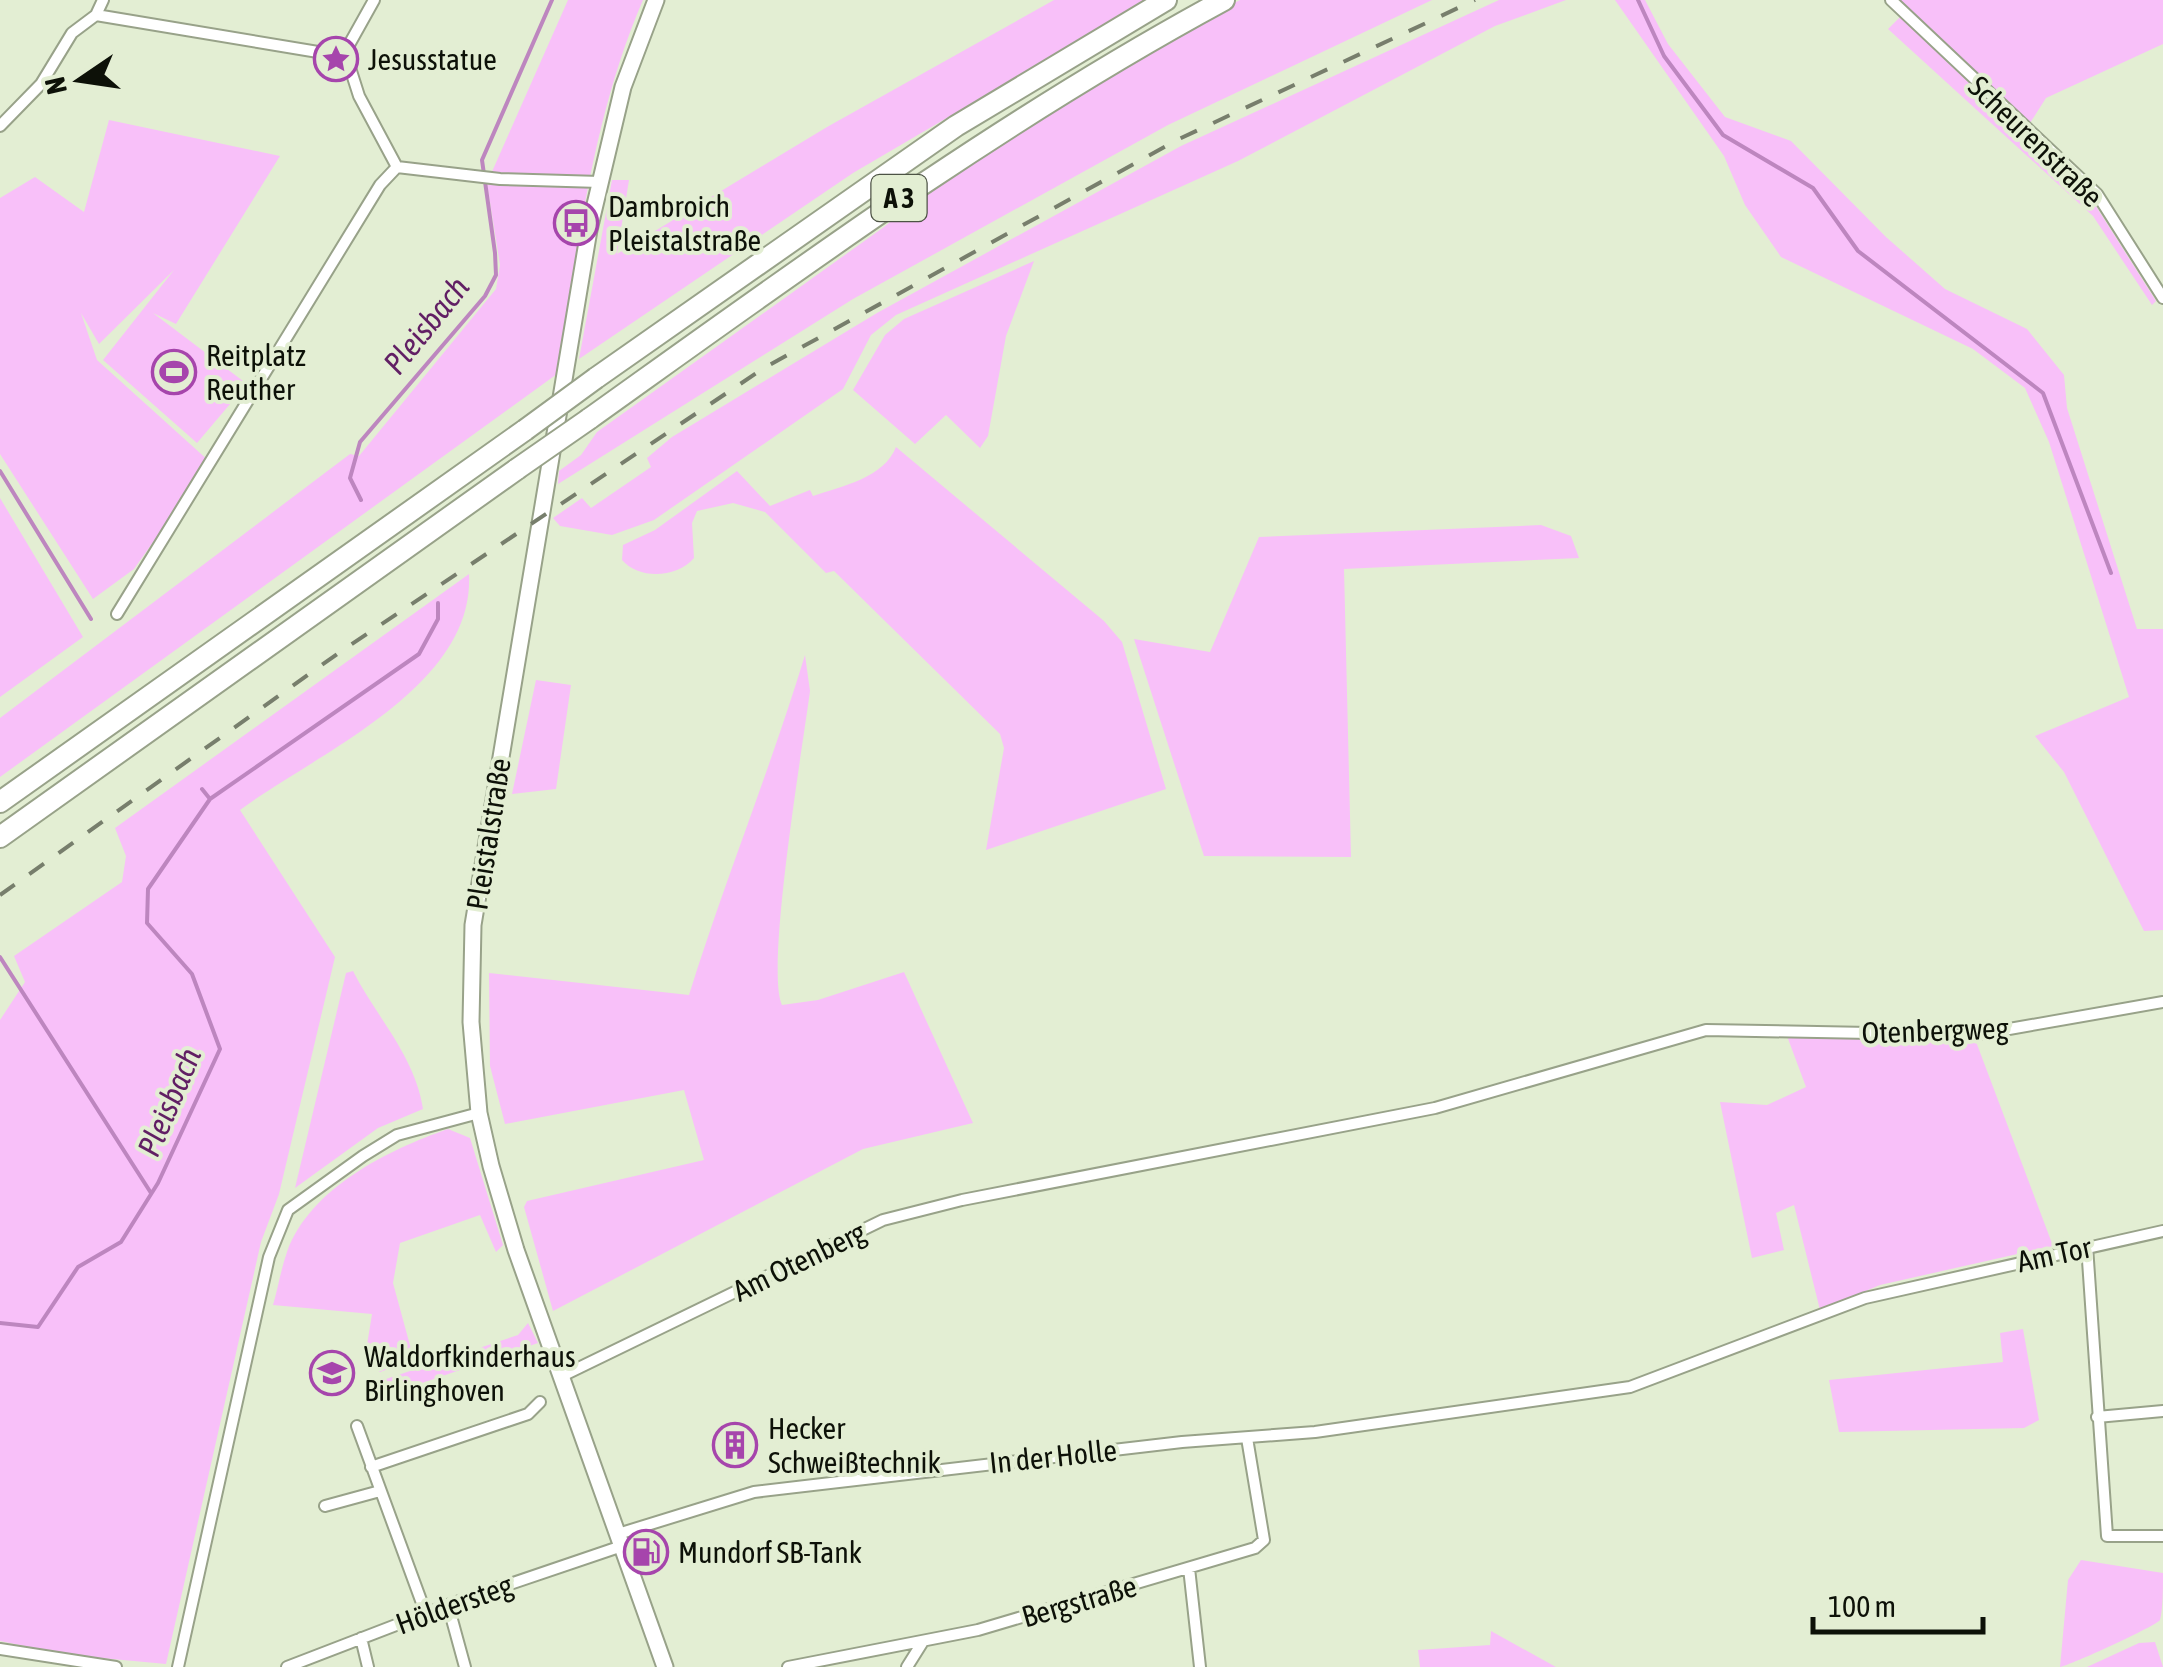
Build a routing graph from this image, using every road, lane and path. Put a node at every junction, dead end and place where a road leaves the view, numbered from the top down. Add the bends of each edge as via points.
1 (103, 0) edge
2 (374, 0) edge
3 (656, 0) edge
4 (1166, 0) edge
5 (1224, 0) edge
6 (1890, 0) edge
7 (96, 14) junction
8 (346, 52) junction
9 (0, 126) edge
10 (397, 167) junction
11 (600, 182) junction
12 (2163, 298) edge
13 (117, 614) dead end
14 (0, 802) edge
15 (0, 837) edge
16 (2163, 1002) edge
17 (479, 1113) junction
18 (1049, 1184) joint
19 (2163, 1232) edge
20 (2087, 1246) junction
21 (562, 1376) junction
22 (540, 1402) dead end
23 (2163, 1411) edge
24 (2097, 1416) junction
25 (357, 1426) dead end
26 (1315, 1432) joint
27 (1246, 1438) junction
28 (372, 1467) junction
29 (380, 1491) junction
30 (325, 1506) dead end
31 (2163, 1536) edge
32 (620, 1540) junction
33 (1189, 1568) junction
34 (448, 1604) junction
35 (426, 1614) junction
36 (362, 1638) junction
37 (922, 1642) junction
38 (0, 1648) edge
39 (116, 1667) edge
40 (178, 1667) edge
41 (287, 1667) edge
42 (368, 1667) edge
43 (464, 1667) edge
44 (664, 1667) edge
45 (788, 1667) edge
46 (907, 1667) edge
47 (1200, 1667) edge

1 - 7 street
2 - 8 street
3 - 11 main road, Pleistalstraße via 623,88
4 - 14 highway, A 3, bridge via 956,126
5 - 15 highway, A 3, bridge via 970,150
6 - 12 street, Scheurenstraße via 2097,194
7 - 8 street
7 - 9 street via 72,33 41,84
8 - 10 street via 359,96
10 - 11 street
10 - 13 street
11 - 17 main road, Pleistalstraße via 473,925 470,1022
16 - 18 street, Otenbergweg via 1975,1035 1706,1030 1435,1108
17 - 21 main road, Pleistalstraße via 516,1250
17 - 40 street via 396,1134 288,1210 268,1257
18 - 21 street, Am Otenberg via 883,1220
19 - 20 street, Am Tor
20 - 24 street
20 - 26 street, Am Tor via 1865,1298 1630,1386
21 - 32 main road, Pleistalstraße
22 - 28 street via 528,1414
23 - 24 street
24 - 31 street via 2107,1536
25 - 28 street
26 - 27 street, In der Holle
27 - 32 street, In der Holle via 754,1492
27 - 33 street, Bergstraße via 1264,1540
28 - 29 street
29 - 30 street
29 - 35 street
32 - 34 street, Höldersteg
32 - 44 main road, Pleistalstraße
33 - 37 street, Bergstraße
33 - 47 street
34 - 35 street, Höldersteg
34 - 43 street
35 - 36 street, Höldersteg
36 - 41 street, Höldersteg
36 - 42 street
37 - 45 street, Bergstraße
37 - 46 street
38 - 39 street

